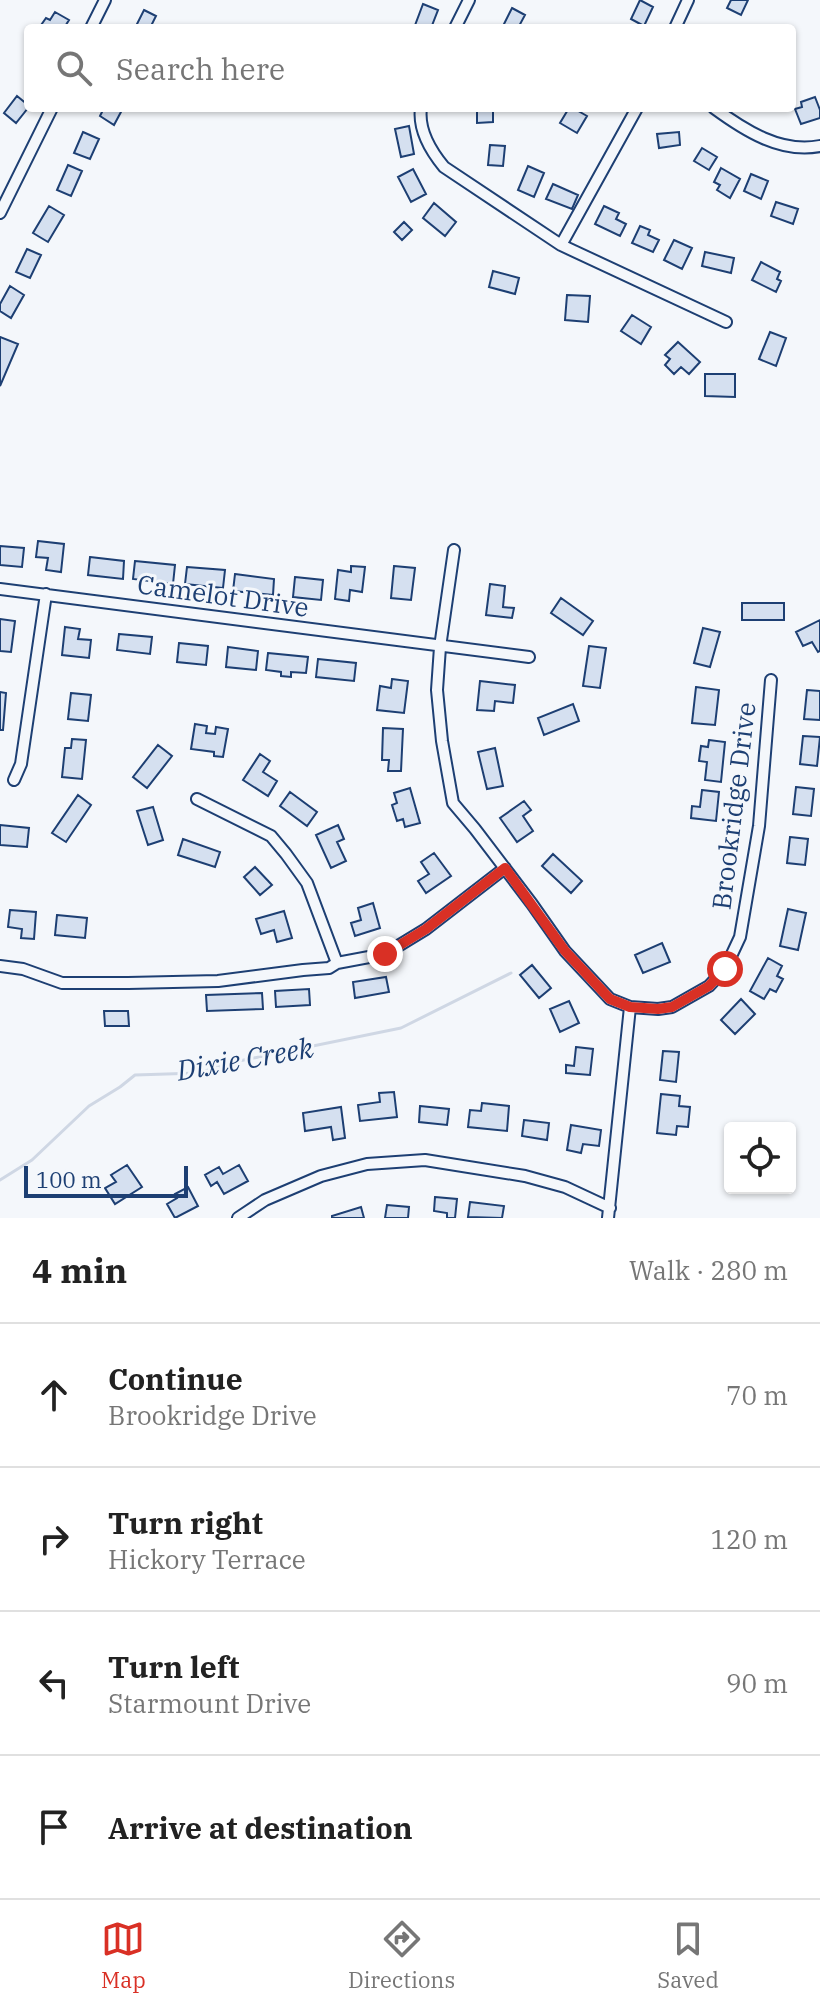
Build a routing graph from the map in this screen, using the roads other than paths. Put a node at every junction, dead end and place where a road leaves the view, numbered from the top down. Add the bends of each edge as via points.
1 (105, 0) edge
2 (469, 0) edge
3 (688, 0) edge
4 (93, 24) edge
5 (457, 24) edge
6 (677, 24) edge
7 (50, 112) edge
8 (420, 112) edge
9 (635, 112) edge
10 (720, 112) edge
11 (820, 146) edge
12 (0, 213) edge
13 (561, 245) junction
14 (726, 322) dead end
15 (454, 550) dead end
16 (0, 589) edge
17 (46, 594) junction
18 (440, 647) junction
19 (529, 657) dead end
20 (771, 680) dead end
21 (14, 780) dead end
22 (197, 799) dead end
23 (505, 868) junction
24 (337, 963) junction
25 (0, 966) edge
26 (630, 1007) junction
27 (609, 1213) edge
28 (238, 1218) edge

1 - 4 street
2 - 5 street
3 - 6 street
7 - 12 street
8 - 13 street via 425,136 444,167
9 - 13 street
10 - 11 street via 760,137 793,147
13 - 14 street
15 - 18 street
16 - 17 street, Camelot Drive
17 - 18 street, Camelot Drive
17 - 21 street via 21,764
18 - 19 street, Camelot Drive
18 - 23 street via 437,690 453,803
20 - 26 street, Brookridge Drive via 759,826 740,937 725,969 691,998 672,1007
22 - 24 street via 271,836 307,883
23 - 24 street via 385,954
23 - 26 street via 565,951 610,999
24 - 25 street via 218,981 128,983 62,983
26 - 27 street
27 - 28 street via 565,1187 425,1160 367,1164 321,1176

